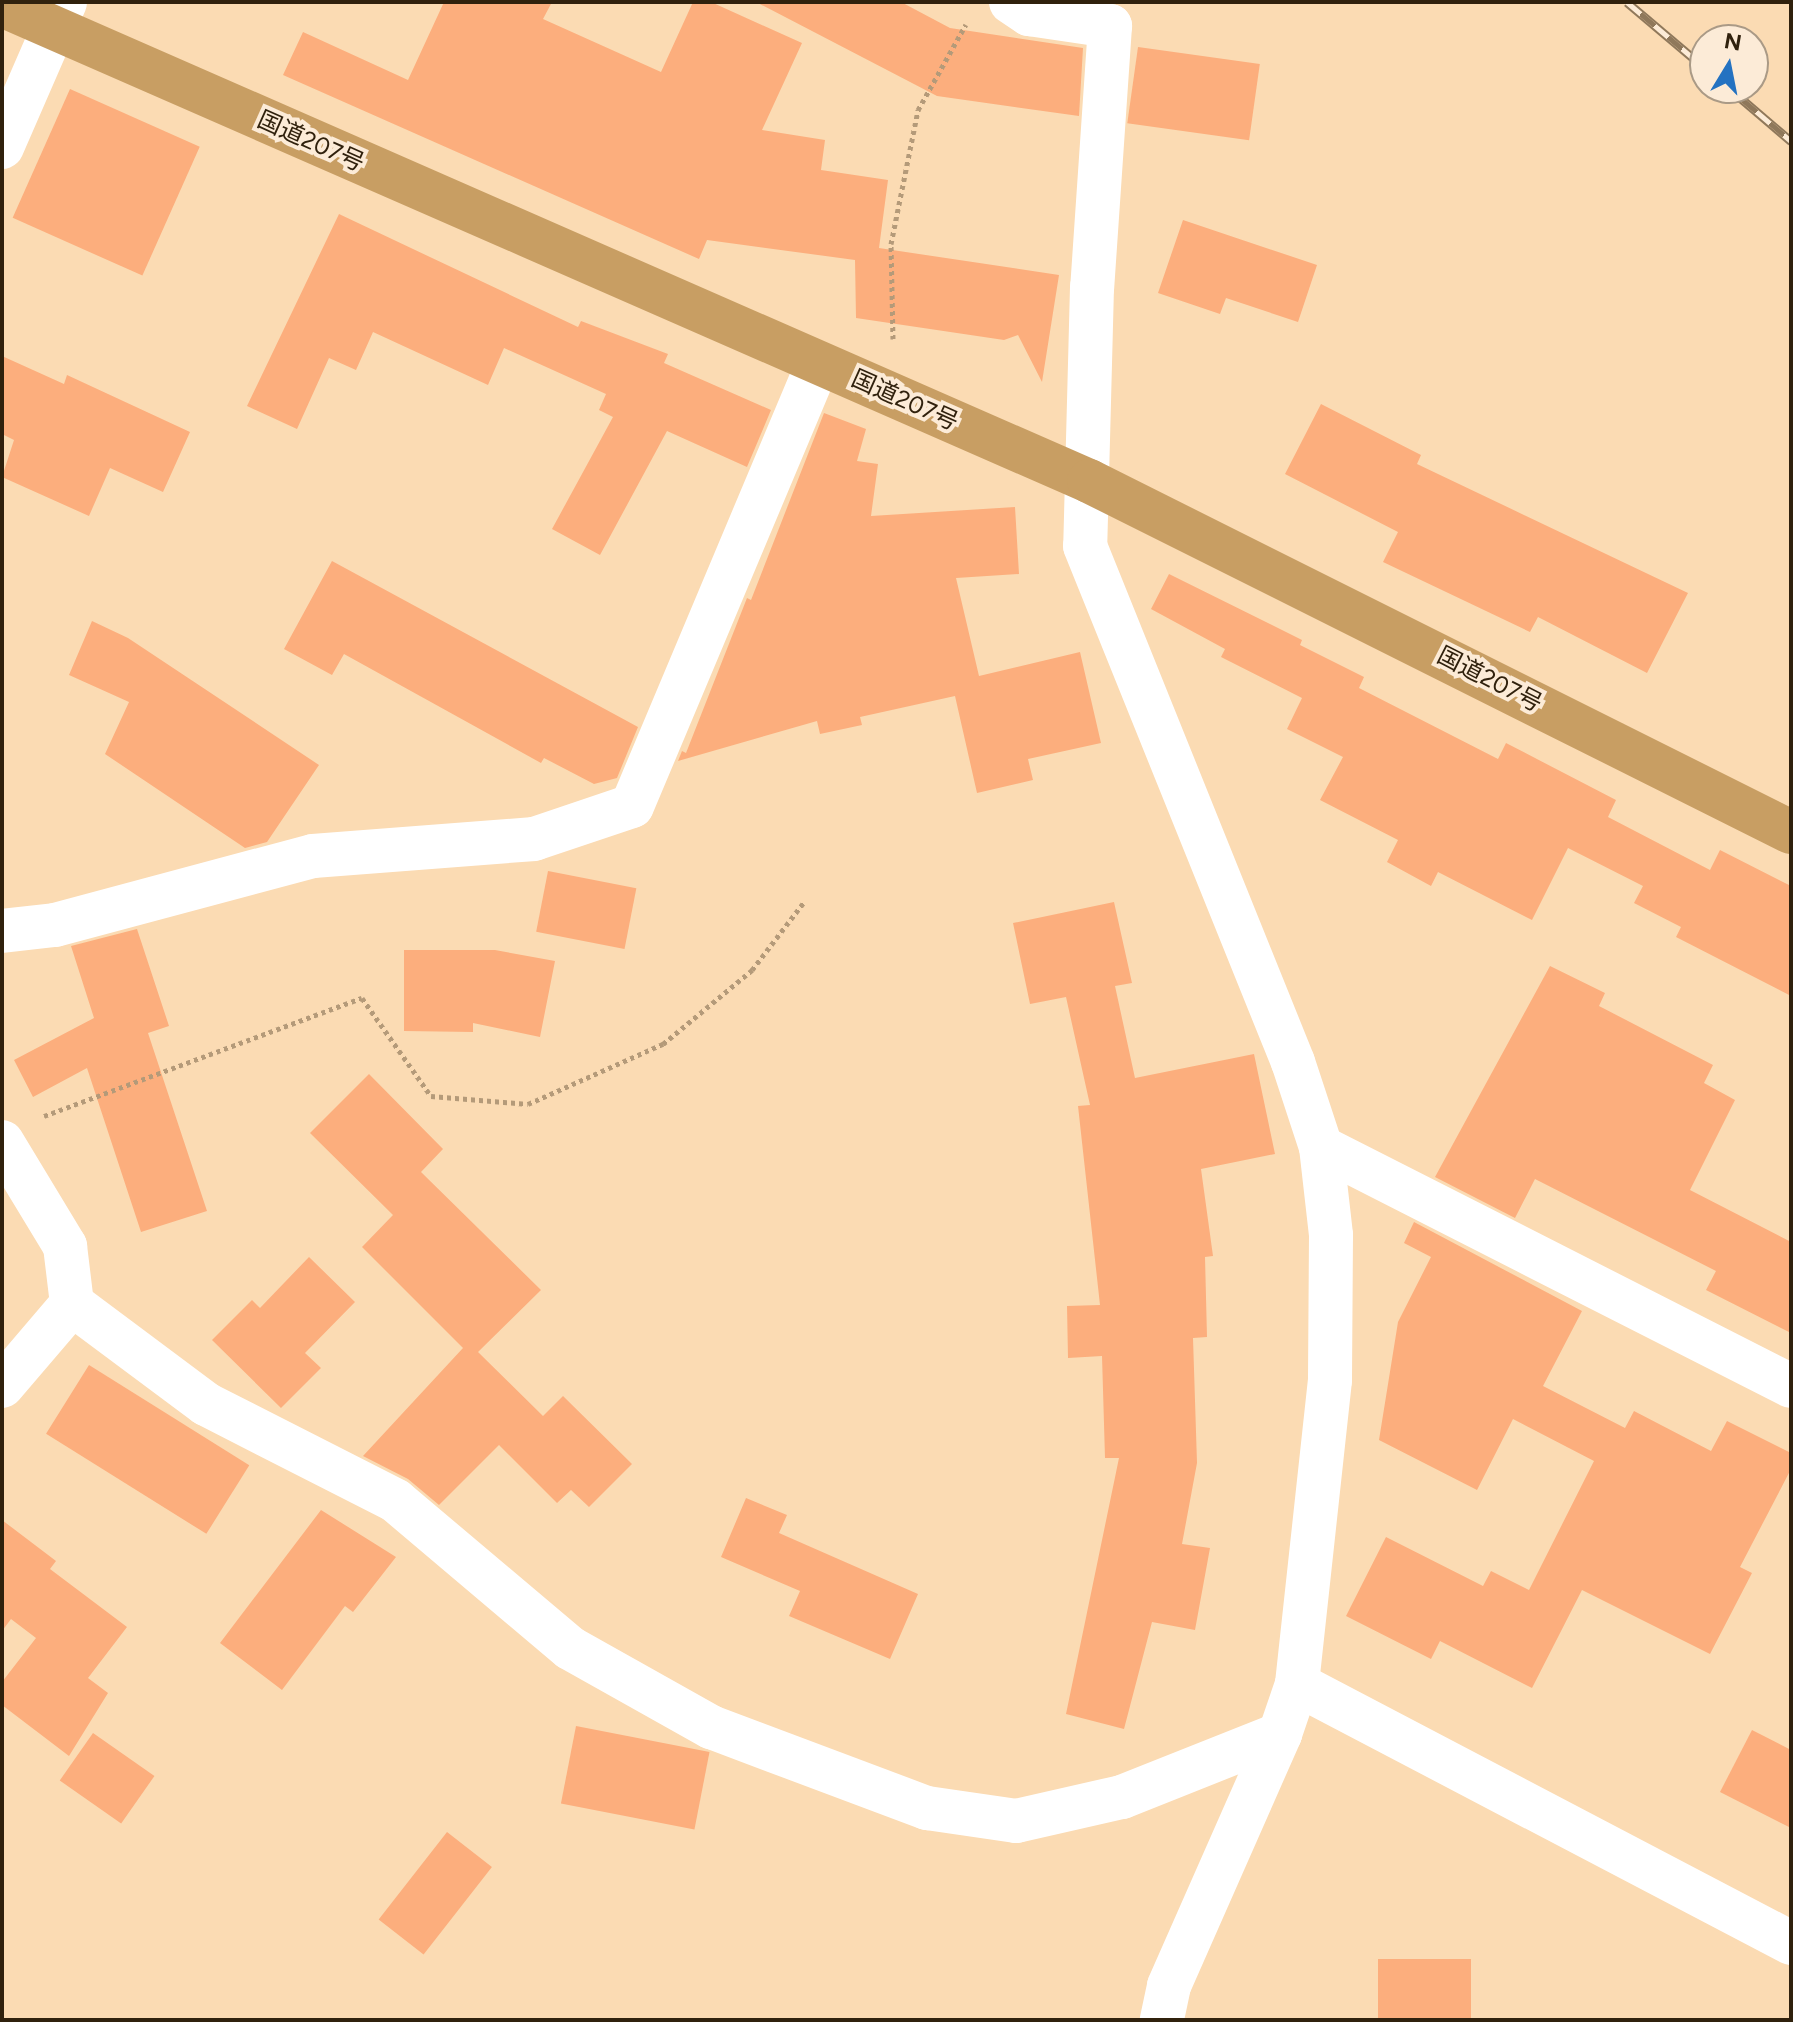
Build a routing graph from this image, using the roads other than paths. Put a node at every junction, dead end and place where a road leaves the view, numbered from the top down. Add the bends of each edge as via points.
1 (2, 5) edge
2 (991, 9) edge
3 (59, 15) edge
4 (2, 147) edge
5 (818, 363) junction
6 (1089, 481) junction
7 (1791, 832) edge
8 (2, 931) edge
9 (16, 1132) edge
10 (1321, 1147) junction
11 (72, 1304) junction
12 (2, 1386) edge
13 (1791, 1386) edge
14 (1297, 1684) junction
15 (1280, 1734) junction
16 (1791, 1943) edge
17 (1162, 2020) edge

1 - 3 highway, 国道207号
2 - 6 street via 1110,26 1092,287
3 - 4 street
3 - 5 highway, 国道207号
5 - 6 highway, 国道207号
5 - 8 street via 632,806 534,839 313,856 55,925
6 - 7 highway, 国道207号
6 - 10 street via 1085,546 1293,1062
9 - 11 street via 65,1246
10 - 13 street
10 - 14 street via 1331,1235 1330,1380
11 - 12 street
11 - 15 street via 206,1404 396,1501 570,1648 711,1727 927,1808 1016,1821 1122,1797
14 - 15 street
14 - 16 street
15 - 17 street via 1169,1986

